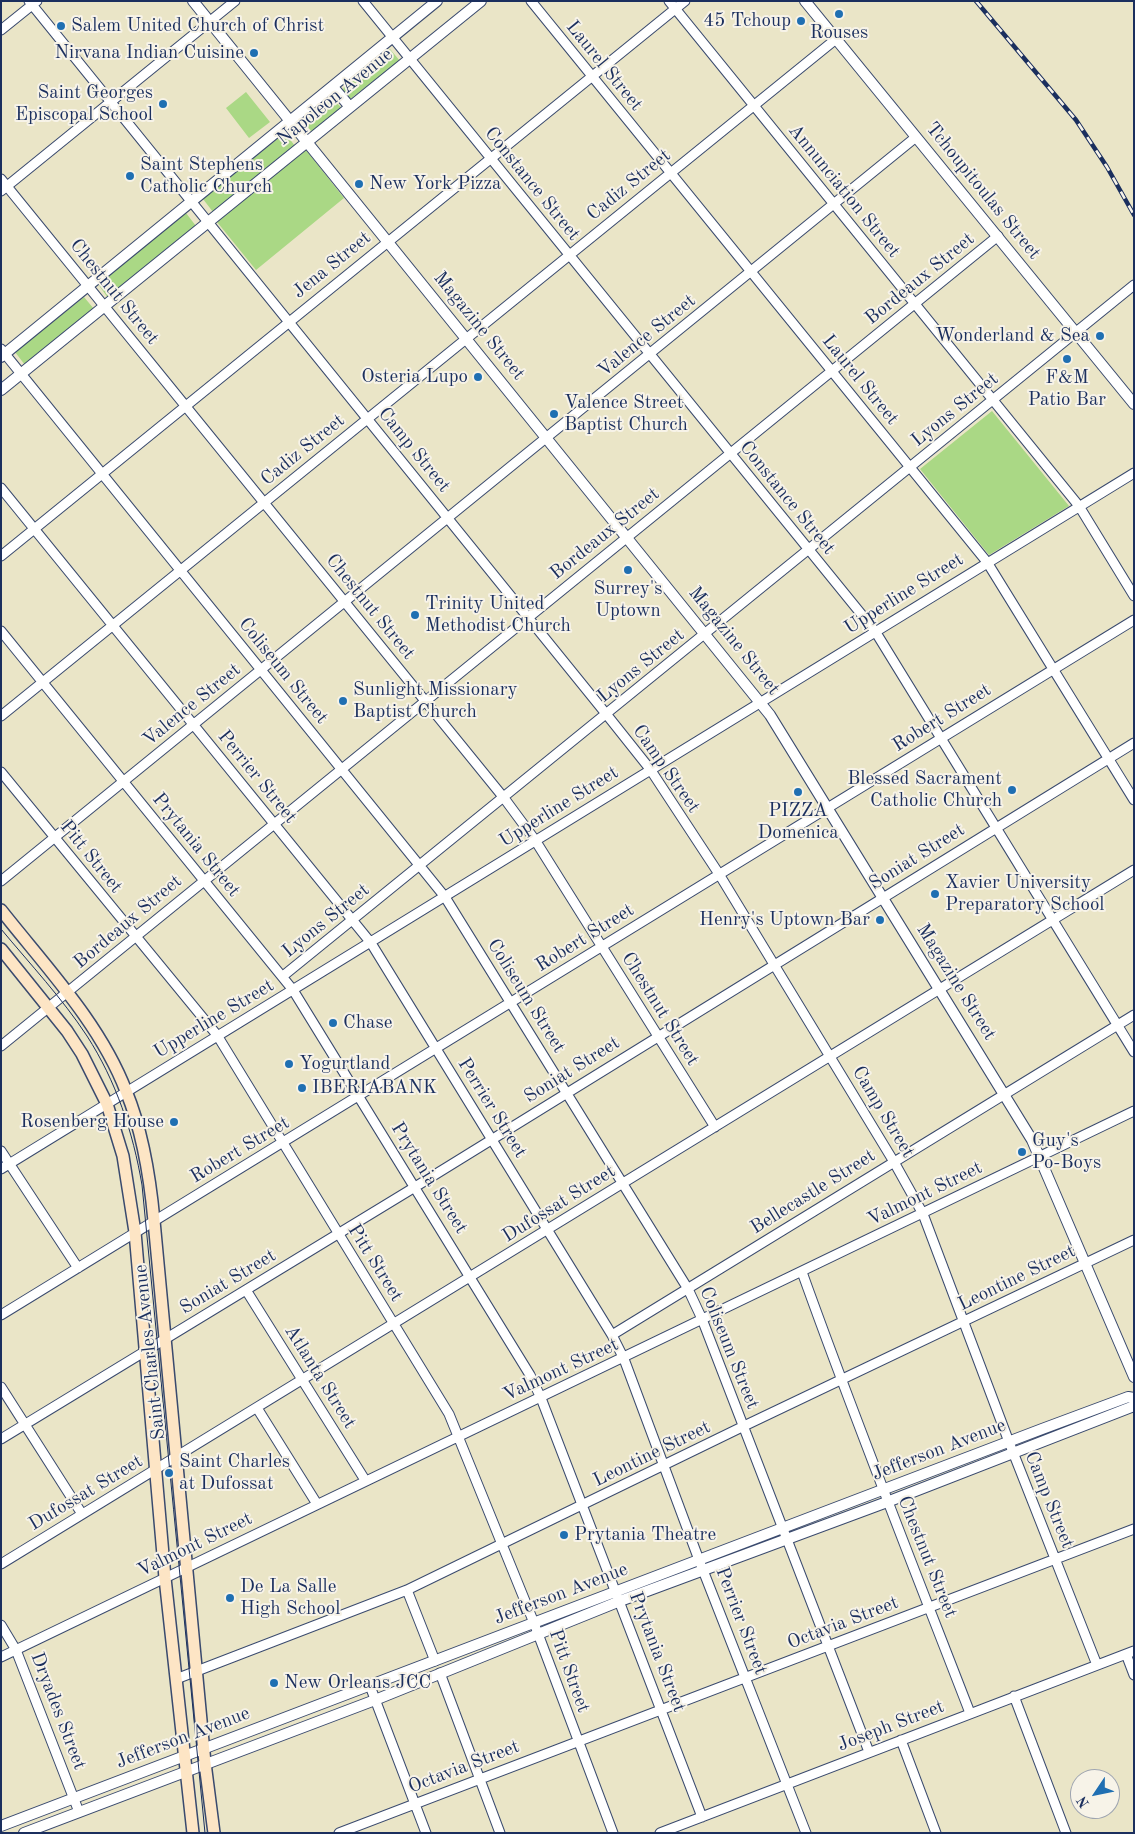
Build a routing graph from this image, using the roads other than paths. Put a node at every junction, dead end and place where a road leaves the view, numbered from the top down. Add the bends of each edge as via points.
1 (193, 1) edge
2 (235, 1) edge
3 (363, 1) edge
4 (437, 1) edge
5 (481, 1) edge
6 (531, 1) edge
7 (669, 1) edge
8 (685, 1) edge
9 (804, 1) edge
10 (33, 3) edge
11 (676, 9) junction
12 (210, 22) junction
13 (1, 30) edge
14 (393, 38) junction
15 (836, 39) junction
16 (410, 59) junction
17 (592, 76) junction
18 (333, 87) junction
19 (111, 102) junction
20 (753, 106) junction
21 (350, 108) junction
22 (291, 121) junction
23 (916, 137) junction
24 (308, 141) junction
25 (491, 159) junction
26 (670, 173) junction
27 (3, 185) edge
28 (192, 202) junction
29 (834, 204) junction
30 (208, 222) junction
31 (998, 236) junction
32 (388, 241) junction
33 (569, 255) junction
34 (752, 272) junction
35 (1134, 285) edge
36 (88, 286) junction
37 (915, 304) junction
38 (104, 306) junction
39 (289, 322) junction
40 (1076, 333) junction
41 (467, 338) junction
42 (2, 353) edge
43 (650, 354) junction
44 (832, 371) junction
45 (21, 374) junction
46 (1, 390) edge
47 (993, 400) junction
48 (1134, 404) edge
49 (186, 406) junction
50 (367, 418) junction
51 (547, 437) junction
52 (730, 454) junction
53 (910, 468) junction
54 (1134, 473) edge
55 (102, 474) junction
56 (1, 488) edge
57 (264, 503) junction
58 (1079, 506) junction
59 (448, 518) junction
60 (35, 529) junction
61 (627, 537) junction
62 (809, 550) junction
63 (1, 556) edge
64 (987, 562) junction
65 (180, 570) junction
66 (1134, 596) edge
67 (345, 602) junction
68 (528, 617) junction
69 (1134, 620) edge
70 (113, 625) junction
71 (1, 631) edge
72 (875, 631) junction
73 (706, 634) junction
74 (1054, 668) junction
75 (261, 670) junction
76 (43, 682) junction
77 (425, 701) junction
78 (761, 702) junction
79 (607, 715) junction
80 (1, 716) edge
81 (194, 725) junction
82 (940, 738) junction
83 (1134, 743) edge
84 (1108, 758) junction
85 (341, 769) junction
86 (650, 769) junction
87 (1, 772) edge
88 (124, 782) junction
89 (504, 798) junction
90 (1134, 800) edge
91 (828, 807) junction
92 (274, 824) junction
93 (996, 828) junction
94 (55, 838) junction
95 (535, 840) junction
96 (420, 866) junction
97 (1134, 870) edge
98 (719, 874) junction
99 (204, 880) junction
100 (1, 881) edge
101 (445, 897) junction
102 (883, 897) junction
103 (1, 910) edge
104 (1053, 919) junction
105 (352, 920) junction
106 (135, 937) junction
107 (371, 943) junction
108 (602, 946) junction
109 (1, 950) edge
110 (773, 965) junction
111 (283, 976) junction
112 (940, 989) junction
113 (293, 990) junction
114 (67, 994) junction
115 (510, 1002) junction
116 (49, 1008) junction
117 (1134, 1015) edge
118 (1117, 1025) junction
119 (217, 1035) junction
120 (658, 1036) junction
121 (1, 1046) edge
122 (436, 1048) junction
123 (1134, 1052) edge
124 (830, 1056) junction
125 (126, 1091) junction
126 (566, 1093) junction
127 (1004, 1094) junction
128 (359, 1096) junction
129 (107, 1104) junction
130 (1134, 1112) edge
131 (715, 1127) junction
132 (493, 1138) junction
133 (282, 1144) junction
134 (1, 1150) edge
135 (1039, 1156) junction
136 (894, 1162) junction
137 (11, 1163) junction
138 (1, 1169) edge
139 (623, 1184) junction
140 (415, 1187) junction
141 (923, 1214) junction
142 (154, 1220) junction
143 (548, 1230) junction
144 (135, 1232) junction
145 (338, 1234) junction
146 (1134, 1240) edge
147 (1084, 1264) junction
148 (78, 1268) junction
149 (802, 1272) junction
150 (470, 1277) junction
151 (688, 1289) junction
152 (246, 1290) junction
153 (1, 1315) edge
154 (702, 1320) junction
155 (964, 1322) junction
156 (394, 1324) junction
157 (612, 1335) junction
158 (166, 1339) junction
159 (146, 1351) junction
160 (624, 1359) junction
161 (1134, 1377) edge
162 (303, 1380) junction
163 (841, 1381) junction
164 (1, 1387) edge
165 (541, 1398) junction
166 (1134, 1398) edge
167 (1134, 1406) edge
168 (257, 1408) junction
169 (24, 1425) junction
170 (744, 1426) junction
171 (459, 1436) junction
172 (1, 1439) edge
173 (1009, 1442) junction
174 (1013, 1452) junction
175 (178, 1456) junction
176 (663, 1466) junction
177 (156, 1470) junction
178 (365, 1480) junction
179 (883, 1490) junction
180 (887, 1502) junction
181 (317, 1504) junction
182 (582, 1506) junction
183 (82, 1514) junction
184 (782, 1528) junction
185 (1134, 1529) edge
186 (786, 1539) junction
187 (502, 1545) junction
188 (1055, 1559) junction
189 (699, 1560) junction
190 (1, 1564) edge
191 (188, 1567) junction
192 (703, 1570) junction
193 (165, 1578) junction
194 (408, 1590) junction
195 (618, 1596) junction
196 (930, 1608) junction
197 (1, 1625) edge
198 (536, 1628) junction
199 (828, 1646) junction
200 (16, 1650) junction
201 (1130, 1652) edge
202 (1, 1657) edge
203 (435, 1661) junction
204 (1097, 1665) junction
205 (198, 1670) junction
206 (440, 1673) junction
207 (1134, 1675) edge
208 (745, 1678) junction
209 (176, 1679) junction
210 (370, 1686) junction
211 (1014, 1696) junction
212 (375, 1700) junction
213 (662, 1709) junction
214 (970, 1713) junction
215 (900, 1740) junction
216 (578, 1741) junction
217 (204, 1749) junction
218 (869, 1752) junction
219 (185, 1756) junction
220 (205, 1763) junction
221 (187, 1770) junction
222 (480, 1779) junction
223 (787, 1784) junction
224 (74, 1798) junction
225 (414, 1804) junction
226 (79, 1812) junction
227 (702, 1817) junction
228 (1, 1826) edge
229 (676, 1830) edge
230 (24, 1833) edge
231 (193, 1833) edge
232 (214, 1833) edge
233 (339, 1833) edge
234 (426, 1833) edge
235 (500, 1833) edge
236 (613, 1833) edge
237 (660, 1833) edge
238 (806, 1833) edge
239 (936, 1833) edge
240 (1066, 1833) edge

1 - 12 street, Magazine Street
2 - 12 street
3 - 14 street, Constance Street
4 - 14 street, Napoleon Avenue
5 - 16 street, Napoleon Avenue
6 - 17 street, Laurel Street
7 - 11 street, Annunciation Street
8 - 11 street, Jena Street
9 - 15 street, Tchoupitoulas Street
10 - 13 street
10 - 19 street, Camp Street
11 - 17 street, Jena Street
11 - 20 street, Annunciation Street
12 - 19 street
12 - 22 street, Magazine Street
14 - 16 street, Constance Street
14 - 18 street, Napoleon Avenue
15 - 20 street, Cadiz Street
15 - 23 street, Tchoupitoulas Street
16 - 21 street, Napoleon Avenue
16 - 25 street, Constance Street
17 - 25 street, Jena Street
17 - 26 street, Laurel Street
18 - 21 street
18 - 22 street, Napoleon Avenue
19 - 27 street
19 - 28 street, Camp Street
20 - 26 street, Cadiz Street
20 - 29 street, Annunciation Street
21 - 24 street, Napoleon Avenue
22 - 24 street, Magazine Street
22 - 28 street, Napoleon Avenue
23 - 29 street, Valence Street
23 - 31 street, Tchoupitoulas Street
24 - 30 street, Napoleon Avenue
24 - 32 street, Magazine Street
25 - 32 street, Jena Street
25 - 33 street, Constance Street
26 - 33 street, Cadiz Street
26 - 34 street, Laurel Street
27 - 36 street, Chestnut Street
28 - 30 street, Camp Street
28 - 36 street, Napoleon Avenue
29 - 34 street, Valence Street
29 - 37 street, Annunciation Street
30 - 38 street, Napoleon Avenue
30 - 39 street, Camp Street
31 - 37 street, Bordeaux Street
31 - 40 street, Tchoupitoulas Street
32 - 39 street, Jena Street
32 - 41 street, Magazine Street
33 - 41 street, Cadiz Street
33 - 43 street, Constance Street
34 - 43 street, Valence Street
34 - 44 street, Laurel Street
35 - 40 street, Lyons Street
36 - 38 street, Chestnut Street
36 - 42 street, Napoleon Avenue
37 - 44 street, Bordeaux Street
37 - 47 street, Annunciation Street
38 - 45 street, Napoleon Avenue
38 - 49 street, Chestnut Street
39 - 49 street, Jena Street
39 - 50 street, Camp Street
40 - 47 street, Lyons Street
40 - 48 street, Tchoupitoulas Street
41 - 50 street, Cadiz Street
41 - 51 street, Magazine Street
42 - 45 street, Coliseum Street
43 - 51 street, Valence Street
43 - 52 street, Constance Street
44 - 52 street, Bordeaux Street
44 - 53 street, Laurel Street
45 - 46 street, Napoleon Avenue
45 - 55 street, Coliseum Street
47 - 53 street, Lyons Street
47 - 58 street, Annunciation Street
49 - 55 street, Jena Street
49 - 57 street, Chestnut Street
50 - 57 street, Cadiz Street
50 - 59 street, Camp Street
51 - 59 street, Valence Street
51 - 61 street, Magazine Street
52 - 61 street, Bordeaux Street
52 - 62 street, Constance Street
53 - 62 street, Lyons Street
53 - 64 street, Laurel Street
54 - 58 street, Upperline Street
55 - 60 street, Jena Street
55 - 65 street, Coliseum Street
56 - 60 street, Perrier Street
57 - 65 street, Cadiz Street
57 - 67 street, Chestnut Street
58 - 64 street, Upperline Street
58 - 66 street, Annunciation Street
59 - 67 street, Valence Street
59 - 68 street, Camp Street
60 - 63 street, Jena Street
60 - 70 street, Perrier Street
61 - 68 street, Bordeaux Street
61 - 73 street, Magazine Street
62 - 72 street, Constance Street
62 - 73 street, Lyons Street
64 - 72 street, Upperline Street
64 - 74 street, Laurel Street
65 - 70 street, Cadiz Street
65 - 75 street, Coliseum Street
67 - 75 street, Valence Street
67 - 77 street, Chestnut Street
68 - 77 street, Bordeaux Street
68 - 79 street, Camp Street
69 - 74 street, Robert Street
70 - 76 street, Cadiz Street
70 - 81 street, Perrier Street
71 - 76 street, Prytania Street
72 - 78 street, Upperline Street
72 - 82 street, Constance Street
73 - 78 street, Magazine Street
73 - 79 street, Lyons Street
74 - 82 street, Robert Street
74 - 84 street, Laurel Street
75 - 81 street, Valence Street
75 - 85 street, Coliseum Street
76 - 80 street, Cadiz Street
76 - 88 street, Prytania Street
77 - 85 street, Bordeaux Street
77 - 89 street, Chestnut Street
78 - 86 street, Upperline Street
78 - 91 street, Magazine Street
79 - 86 street, Camp Street
79 - 89 street, Lyons Street
81 - 88 street, Valence Street
81 - 92 street, Perrier Street
82 - 91 street, Robert Street
82 - 93 street, Constance Street
83 - 84 street, Soniat Street
84 - 90 street, Laurel Street
84 - 93 street, Soniat Street
85 - 92 street, Bordeaux Street
85 - 96 street, Coliseum Street
86 - 95 street, Upperline Street
86 - 98 street, Camp Street
87 - 94 street, Pitt Street
88 - 94 street, Valence Street
88 - 99 street, Prytania Street
89 - 95 street, Chestnut Street
89 - 96 street, Lyons Street
91 - 98 street, Robert Street
91 - 102 street, Magazine Street
92 - 99 street, Bordeaux Street
92 - 105 street, Perrier Street
93 - 102 street, Soniat Street
93 - 104 street, Constance Street
94 - 100 street, Valence Street
94 - 106 street, Pitt Street
95 - 101 street, Upperline Street
95 - 108 street, Chestnut Street
96 - 101 street, Coliseum Street
96 - 105 street, Lyons Street
97 - 104 street, Dufossat Street
98 - 108 street, Robert Street
98 - 110 street, Camp Street
99 - 106 street, Bordeaux Street
99 - 111 street, Prytania Street
101 - 107 street, Upperline Street
101 - 115 street, Coliseum Street
102 - 110 street, Soniat Street
102 - 112 street, Magazine Street
103 - 114 main road, Saint Charles Avenue
104 - 112 street, Dufossat Street
104 - 118 street, Constance Street
105 - 107 street, Perrier Street
105 - 111 street, Lyons Street
106 - 114 street, Bordeaux Street
106 - 119 street, Pitt Street
107 - 113 street, Upperline Street
107 - 122 street, Perrier Street
108 - 115 street, Robert Street
108 - 120 street, Chestnut Street
109 - 116 main road, Saint Charles Avenue
110 - 120 street, Soniat Street
110 - 124 street, Camp Street
111 - 113 street, Prytania Street
112 - 124 street, Dufossat Street
112 - 127 street, Magazine Street
113 - 119 street, Upperline Street
113 - 128 street, Prytania Street
114 - 116 street, Bordeaux Street
114 - 125 main road, Saint Charles Avenue via 113,1063
115 - 122 street, Robert Street
115 - 126 street, Coliseum Street
116 - 121 street, Bordeaux Street
116 - 129 main road, Saint Charles Avenue via 82,1054
117 - 118 street, Bellecastle Street
118 - 123 street, Constance Street
118 - 127 street, Bellecastle Street
119 - 125 street, Upperline Street
119 - 133 street, Pitt Street
120 - 126 street, Soniat Street
120 - 131 street, Chestnut Street
122 - 128 street, Robert Street
122 - 132 street, Perrier Street
124 - 131 street, Dufossat Street
124 - 136 street, Camp Street
125 - 129 street, Upperline Street
125 - 142 main road, Saint Charles Avenue via 146,1157
126 - 132 street, Soniat Street
126 - 139 street, Coliseum Street
127 - 135 street, Magazine Street
127 - 136 street, Bellecastle Street
128 - 133 street, Robert Street
128 - 140 street, Prytania Street
129 - 137 street, Upperline Street
129 - 144 main road, Saint Charles Avenue via 123,1156
130 - 135 street, Valmont Street
131 - 139 street, Dufossat Street
132 - 140 street, Soniat Street
132 - 143 street, Perrier Street
133 - 142 street, Robert Street
133 - 145 street, Pitt Street
134 - 137 street
135 - 141 street, Valmont Street
135 - 147 street, Magazine Street
136 - 141 street, Camp Street
136 - 151 street, Bellecastle Street
137 - 138 street, Upperline Street
137 - 148 street
139 - 143 street, Dufossat Street
139 - 151 street, Coliseum Street
140 - 145 street, Soniat Street
140 - 150 street, Prytania Street
141 - 149 street, Valmont Street
141 - 155 street, Camp Street
142 - 144 street, Robert Street
142 - 158 main road, Saint Charles Avenue
143 - 150 street, Dufossat Street
143 - 157 street, Perrier Street
144 - 148 street, Robert Street
144 - 159 main road, Saint Charles Avenue
145 - 152 street, Soniat Street
145 - 156 street, Pitt Street
146 - 147 street, Leontine Street
147 - 155 street, Leontine Street
147 - 161 street, Magazine Street
148 - 153 street, Robert Street
149 - 154 street, Valmont Street
149 - 163 street, Chestnut Street
150 - 156 street, Dufossat Street
150 - 165 street, Prytania Street
151 - 154 street, Coliseum Street
151 - 157 street, Bellecastle Street
152 - 158 street, Soniat Street
152 - 162 street, Atlanta Street
154 - 160 street, Valmont Street
154 - 170 street, Coliseum Street
155 - 163 street, Leontine Street
155 - 173 street, Camp Street
156 - 162 street, Dufossat Street
156 - 171 street, Pitt Street via 450,1414
157 - 160 street, Perrier Street
158 - 159 street, Soniat Street
158 - 175 main road, Saint Charles Avenue
159 - 169 street, Soniat Street
159 - 177 main road, Saint Charles Avenue
160 - 165 street, Valmont Street
160 - 176 street, Perrier Street
162 - 168 street, Dufossat Street
162 - 178 street, Atlanta Street
163 - 170 street, Leontine Street
163 - 179 street, Chestnut Street
164 - 169 street
165 - 171 street, Valmont Street
165 - 182 street, Prytania Street
166 - 173 street, Jefferson Avenue via 1128,1397
167 - 174 street, Jefferson Avenue
168 - 175 street, Dufossat Street
168 - 181 street
169 - 172 street, Soniat Street
169 - 183 street
170 - 176 street, Leontine Street
170 - 184 street, Coliseum Street
171 - 178 street, Valmont Street
171 - 187 street, Pitt Street
173 - 174 street, Camp Street
173 - 179 street, Jefferson Avenue
174 - 180 street, Jefferson Avenue
174 - 188 street, Camp Street
175 - 177 street, Dufossat Street
175 - 191 main road, Saint Charles Avenue
176 - 182 street, Leontine Street
176 - 189 street, Perrier Street
177 - 183 street, Dufossat Street
177 - 193 main road, Saint Charles Avenue
178 - 181 street, Valmont Street
179 - 180 street, Chestnut Street
179 - 184 street, Jefferson Avenue
180 - 186 street, Jefferson Avenue
180 - 196 street, Chestnut Street
181 - 191 street, Valmont Street
182 - 187 street, Leontine Street
182 - 195 street, Prytania Street
183 - 190 street, Dufossat Street
184 - 186 street, Coliseum Street
184 - 189 street, Jefferson Avenue
185 - 188 street, Octavia Street
186 - 192 street, Jefferson Avenue
186 - 199 street, Coliseum Street
187 - 194 street, Leontine Street
187 - 198 street, Pitt Street
188 - 196 street, Octavia Street
188 - 204 street, Camp Street
189 - 192 street, Perrier Street
189 - 195 street, Jefferson Avenue
191 - 193 street, Valmont Street
191 - 205 main road, Saint Charles Avenue
192 - 195 street, Jefferson Avenue
192 - 208 street, Perrier Street
193 - 200 street, Valmont Street
193 - 209 main road, Saint Charles Avenue
194 - 203 street
194 - 205 street, Leontine Street
195 - 198 street, Jefferson Avenue
195 - 213 street, Prytania Street
196 - 199 street, Octavia Street
196 - 214 street, Chestnut Street
197 - 200 street, Dryades Street
198 - 203 street, Jefferson Avenue
198 - 206 street, Jefferson Avenue
198 - 216 street, Pitt Street
199 - 208 street, Octavia Street
199 - 218 street, Coliseum Street
200 - 202 street, Valmont Street
200 - 224 street, Dryades Street
201 - 204 street, Joseph Street
201 - 207 street
203 - 206 street
203 - 210 street, Jefferson Avenue
204 - 211 street, Joseph Street
205 - 209 street, Leontine Street
205 - 217 main road, Saint Charles Avenue
206 - 212 street, Jefferson Avenue
206 - 222 street
208 - 213 street, Octavia Street
208 - 223 street, Perrier Street
209 - 219 main road, Saint Charles Avenue
210 - 212 street
210 - 217 street, Jefferson Avenue
211 - 214 street, Joseph Street
211 - 240 street
212 - 220 street, Jefferson Avenue
212 - 225 street
213 - 216 street, Octavia Street
213 - 227 street, Prytania Street
214 - 215 street, Joseph Street
215 - 218 street, Joseph Street
215 - 239 street
216 - 222 street, Octavia Street
216 - 236 street, Pitt Street
217 - 219 street, Jefferson Avenue
217 - 220 main road, Saint Charles Avenue
218 - 223 street, Joseph Street
219 - 221 main road, Saint Charles Avenue
219 - 224 street, Jefferson Avenue
220 - 221 street, Jefferson Avenue
220 - 232 main road, Saint Charles Avenue
221 - 226 street, Jefferson Avenue
221 - 231 main road, Saint Charles Avenue
222 - 225 street, Octavia Street
222 - 235 street
223 - 227 street, Joseph Street
223 - 238 street, Perrier Street
224 - 226 street, Dryades Street
224 - 228 street, Jefferson Avenue
225 - 233 street, Octavia Street
225 - 234 street
226 - 230 street, Jefferson Avenue
227 - 229 street, Joseph Street
229 - 237 street, Joseph Street

